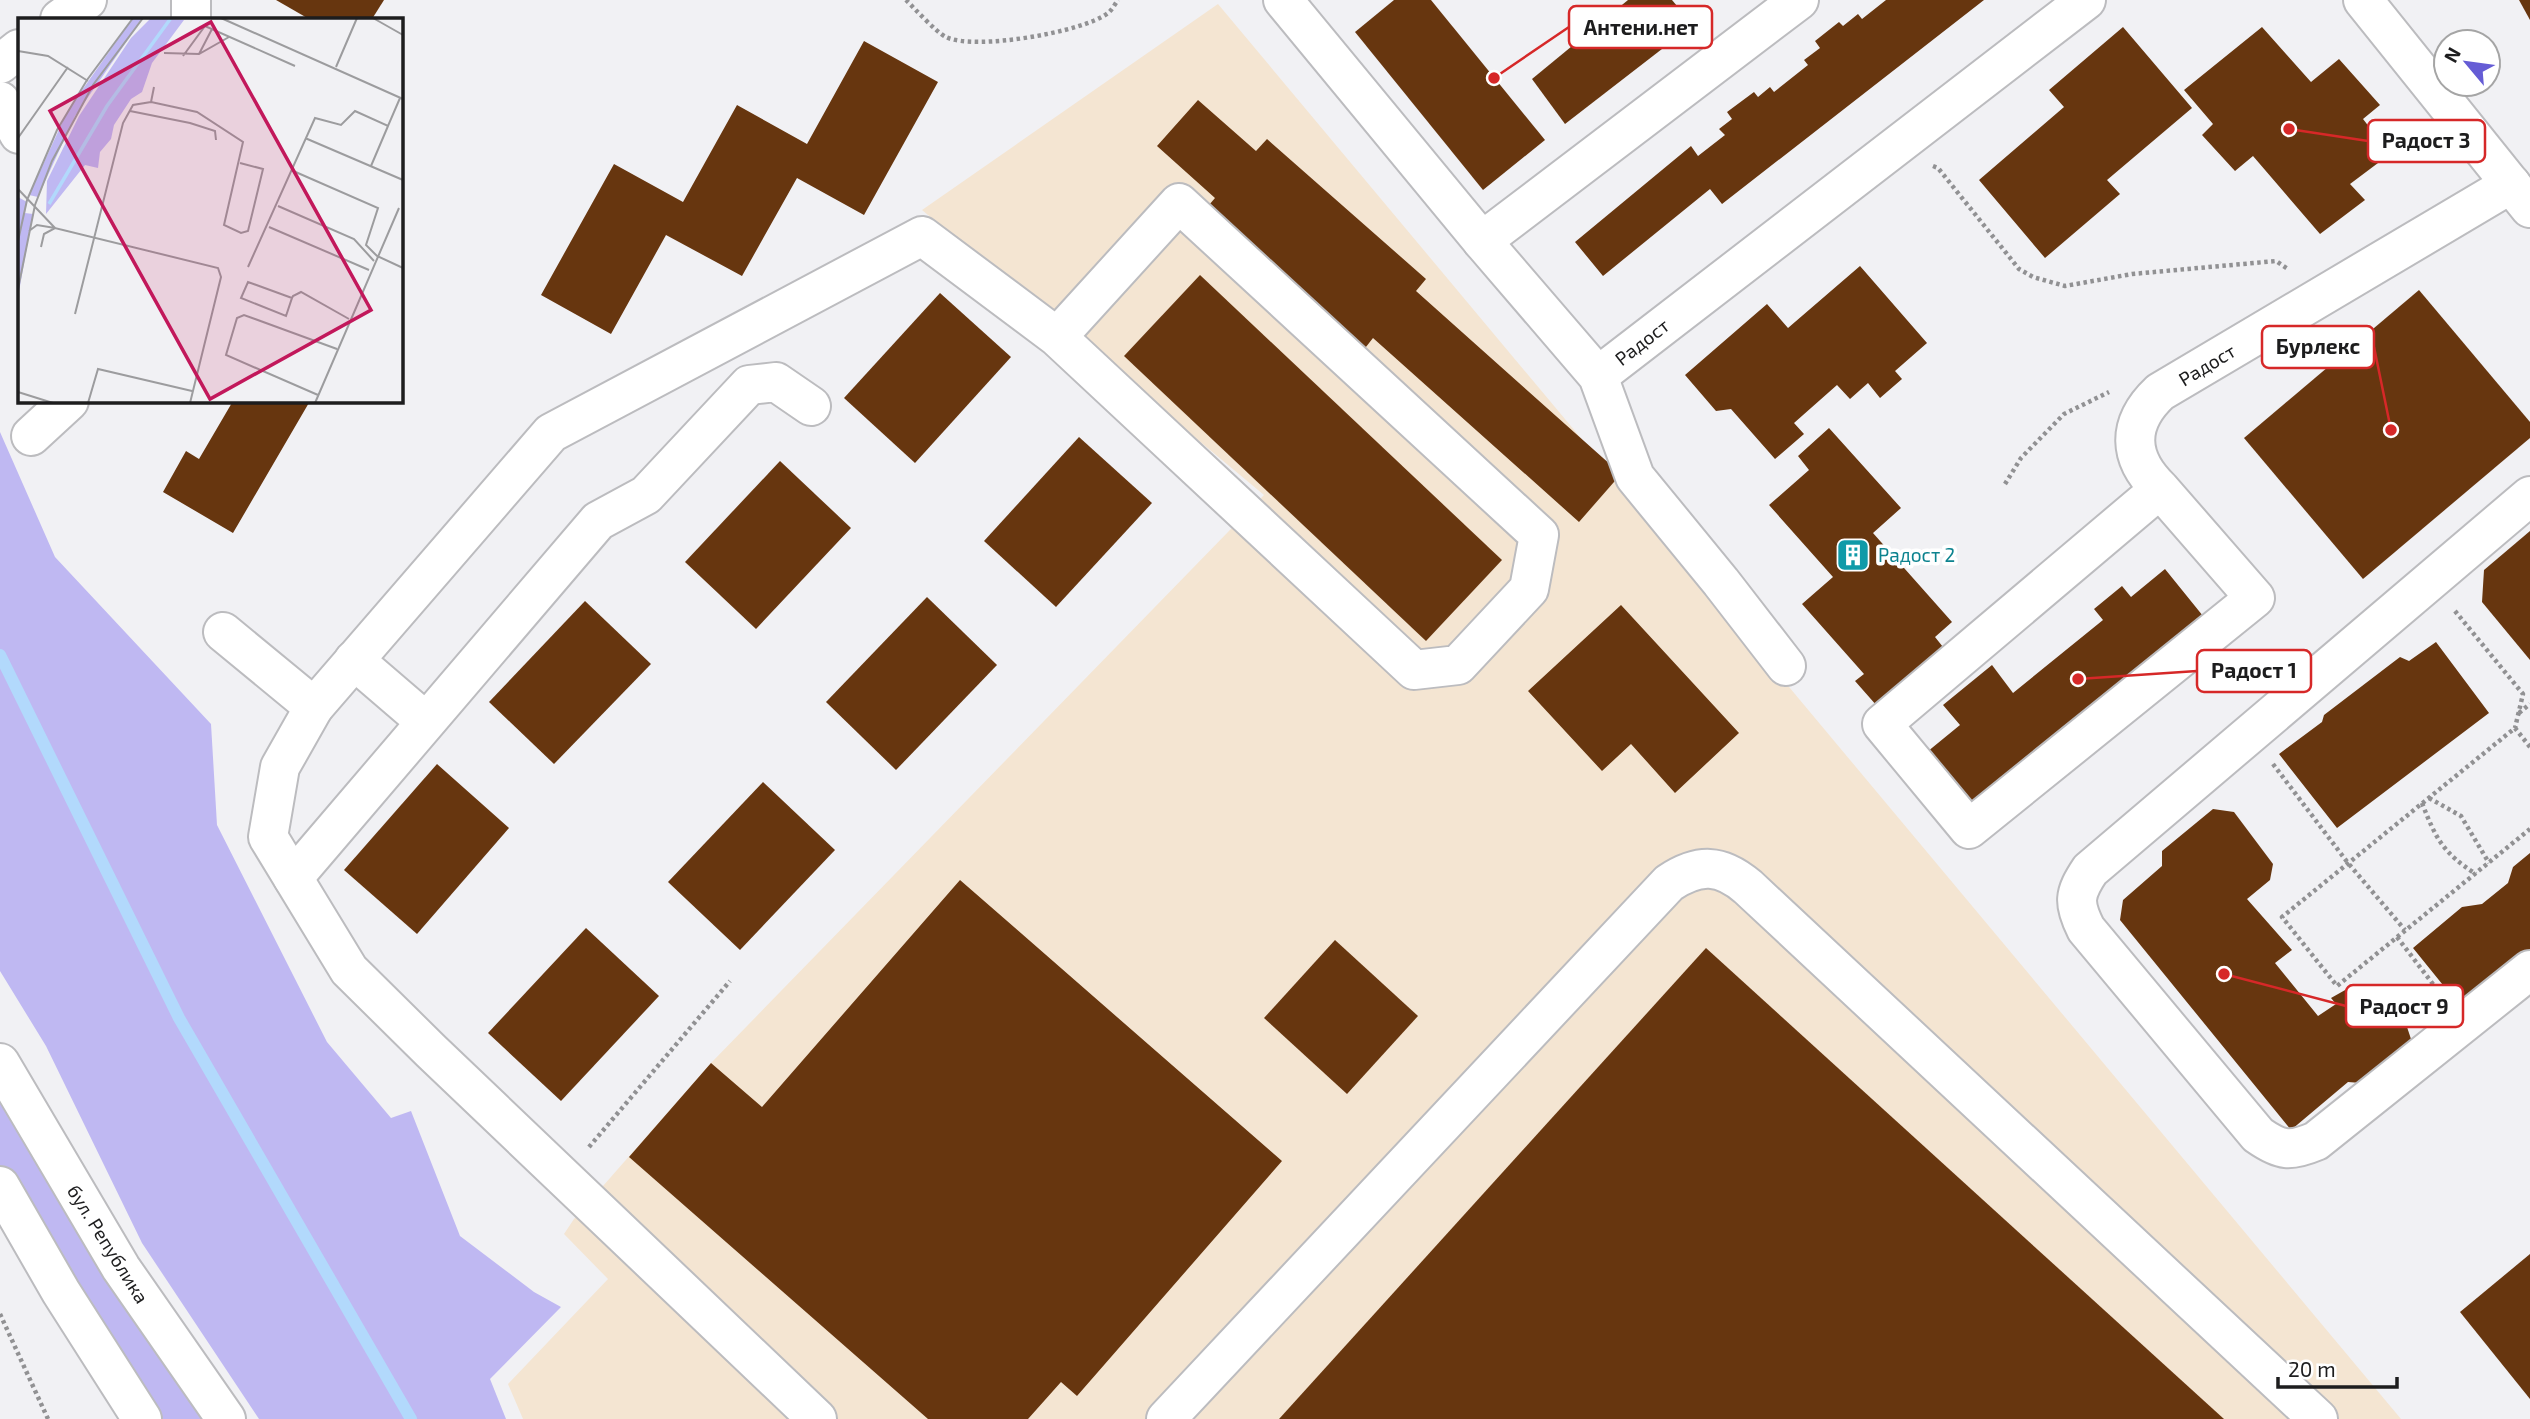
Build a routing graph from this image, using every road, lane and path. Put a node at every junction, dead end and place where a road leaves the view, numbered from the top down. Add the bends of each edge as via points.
1 (87, 0) edge
2 (191, 0) edge
3 (906, 0) edge
4 (1118, 0) edge
5 (1799, 0) edge
6 (2086, 0) edge
7 (2363, 0) edge
8 (1300, 6) edge
9 (61, 18) edge
10 (191, 18) edge
11 (18, 50) edge
12 (0, 64) edge
13 (0, 101) edge
14 (18, 132) edge
15 (1895, 147) junction
16 (2521, 196) edge
17 (1482, 241) junction
18 (2326, 295) junction
19 (1057, 337) junction
20 (1598, 376) junction
21 (2112, 390) dead end
22 (68, 402) edge
23 (811, 406) dead end
24 (31, 436) dead end
25 (2005, 484) dead end
26 (2160, 489) junction
27 (2530, 496) edge
28 (2431, 581) junction
29 (223, 632) dead end
30 (354, 660) junction
31 (1786, 666) dead end
32 (2530, 704) edge
33 (313, 707) junction
34 (2518, 714) junction
35 (425, 721) junction
36 (2515, 728) junction
37 (2250, 734) junction
38 (2530, 747) edge
39 (2429, 798) junction
40 (2422, 803) junction
41 (2530, 829) edge
42 (2348, 863) junction
43 (2488, 863) junction
44 (2476, 874) junction
45 (293, 878) junction
46 (2405, 930) junction
47 (2397, 937) junction
48 (2530, 970) edge
49 (730, 981) dead end
50 (2463, 1023) junction
51 (0, 1063) edge
52 (564, 1177) junction
53 (0, 1186) edge
54 (0, 1314) edge
55 (47, 1419) edge
56 (142, 1419) edge
57 (226, 1419) edge
58 (817, 1419) edge
59 (1166, 1419) edge
60 (2318, 1419) edge

1 - 9 street
2 - 10 street
3 - 4 path via 946,37 988,43 1082,26 1109,13
5 - 17 street
6 - 15 street, Радост
7 - 16 street, Радост
8 - 17 street
11 - 12 street
13 - 14 street
15 - 18 path via 1938,169 2019,269 2033,277 2065,286 2132,274 2276,261
15 - 20 street, Радост
16 - 18 street, Радост
17 - 20 street
18 - 26 street, Радост via 2149,402 2136,430 2135,445 2138,461
19 - 19 street via 1179,203 1539,535 1529,589 1458,665 1414,670
19 - 30 street via 922,236 551,433
20 - 31 street via 1635,477
21 - 25 path via 2064,414 2021,458
22 - 24 street
23 - 35 street via 776,382 750,385 646,495 598,521
26 - 26 street, Радост via 2255,598 1969,829 1882,724
27 - 28 street
28 - 34 path via 2524,694
28 - 37 street
29 - 33 street
30 - 33 street
30 - 35 street
32 - 34 path
33 - 45 street via 280,767 268,837
34 - 36 path
35 - 45 street
36 - 38 path
36 - 39 path
37 - 42 path
37 - 50 street via 2090,870 2078,888 2076,909 2085,929 2258,1135 2275,1147 2296,1149 2316,1141
39 - 40 path
39 - 43 path via 2461,816
40 - 42 path
40 - 44 path via 2435,835 2453,859
41 - 43 path
42 - 46 path
42 - 47 path via 2282,917 2337,986
43 - 44 path
44 - 46 path
45 - 52 street via 348,970
46 - 47 path
47 - 50 path
48 - 50 street
49 - 52 path
51 - 57 street, бул. Република via 121,1268
52 - 58 street
53 - 56 street
54 - 55 path
59 - 60 street via 1669,883 1683,873 1719,869 1748,887

